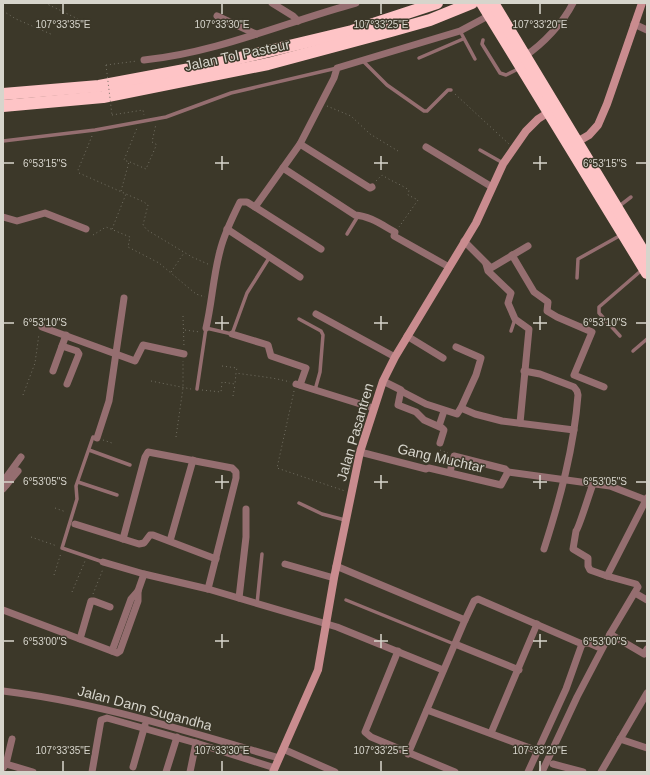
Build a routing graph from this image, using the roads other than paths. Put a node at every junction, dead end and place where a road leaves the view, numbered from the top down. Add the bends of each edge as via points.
1 (272, 3) edge
2 (356, 3) edge
3 (437, 3) edge
4 (472, 3) edge
5 (482, 3) edge
6 (493, 3) edge
7 (573, 3) edge
8 (642, 3) edge
9 (339, 5) edge
10 (490, 15) junction
11 (217, 16) dead end
12 (298, 21) junction
13 (634, 24) junction
14 (647, 30) edge
15 (460, 31) junction
16 (256, 34) junction
17 (463, 39) junction
18 (483, 40) dead end
19 (419, 58) dead end
20 (475, 59) dead end
21 (527, 59) junction
22 (144, 60) dead end
23 (363, 60) junction
24 (337, 68) junction
25 (451, 90) road end
26 (3, 94) edge
27 (3, 106) edge
28 (549, 112) junction
29 (3, 141) edge
30 (577, 142) junction
31 (300, 144) junction
32 (426, 147) dead end
33 (480, 150) dead end
34 (503, 164) junction
35 (283, 168) junction
36 (372, 187) road end
37 (492, 187) junction
38 (631, 197) dead end
39 (256, 207) junction
40 (616, 208) junction
41 (358, 215) junction
42 (3, 217) edge
43 (86, 228) dead end
44 (227, 229) junction
45 (347, 234) dead end
46 (622, 235) junction
47 (464, 241) junction
48 (528, 246) dead end
49 (321, 249) dead end
50 (512, 255) junction
51 (269, 258) junction
52 (646, 263) edge
53 (486, 264) junction
54 (448, 267) junction
55 (300, 277) dead end
56 (577, 278) dead end
57 (124, 298) dead end
58 (316, 314) dead end
59 (299, 319) dead end
60 (515, 319) junction
61 (42, 327) road end
62 (205, 331) junction
63 (511, 332) dead end
64 (232, 334) junction
65 (66, 335) junction
66 (407, 336) junction
67 (620, 336) dead end
68 (647, 339) edge
69 (62, 346) junction
70 (456, 347) dead end
71 (633, 350) dead end
72 (115, 354) junction
73 (184, 354) dead end
74 (395, 357) junction
75 (443, 358) dead end
76 (53, 371) dead end
77 (524, 371) junction
78 (383, 381) junction
79 (67, 384) dead end
80 (604, 388) dead end
81 (197, 389) dead end
82 (315, 390) junction
83 (401, 391) junction
84 (373, 408) junction
85 (461, 408) junction
86 (444, 411) junction
87 (520, 423) junction
88 (438, 426) junction
89 (574, 430) junction
90 (95, 438) joint
91 (440, 443) road end
92 (89, 450) junction
93 (360, 452) junction
94 (21, 457) dead end
95 (193, 460) junction
96 (130, 465) dead end
97 (18, 471) dead end
98 (450, 472) junction
99 (508, 472) junction
100 (564, 478) junction
101 (78, 482) junction
102 (593, 484) junction
103 (4, 488) edge
104 (117, 495) dead end
105 (299, 503) dead end
106 (646, 503) edge
107 (246, 509) dead end
108 (345, 520) junction
109 (75, 524) dead end
110 (123, 539) junction
111 (170, 541) junction
112 (544, 549) dead end
113 (262, 554) dead end
114 (216, 559) junction
115 (105, 562) joint
116 (285, 564) dead end
117 (336, 566) junction
118 (144, 574) junction
119 (607, 576) junction
120 (334, 578) junction
121 (208, 589) junction
122 (635, 593) junction
123 (239, 598) junction
124 (346, 600) dead end
125 (647, 600) edge
126 (257, 604) junction
127 (110, 607) dead end
128 (3, 610) edge
129 (465, 620) junction
130 (326, 624) junction
131 (537, 624) junction
132 (610, 634) junction
133 (80, 639) junction
134 (455, 644) junction
135 (582, 644) junction
136 (598, 647) dead end
137 (647, 649) edge
138 (398, 651) junction
139 (443, 670) junction
140 (518, 670) junction
141 (3, 691) edge
142 (564, 691) junction
143 (647, 693) edge
144 (577, 697) junction
145 (644, 704) edge
146 (427, 710) junction
147 (146, 721) junction
148 (144, 728) junction
149 (491, 733) junction
150 (176, 738) junction
151 (12, 739) dead end
152 (620, 739) junction
153 (196, 743) junction
154 (647, 748) edge
155 (283, 749) junction
156 (538, 751) junction
157 (408, 754) junction
158 (279, 758) junction
159 (553, 764) dead end
160 (5, 766) edge
161 (132, 767) dead end
162 (274, 770) edge
163 (33, 772) edge
164 (92, 772) edge
165 (166, 772) edge
166 (190, 772) edge
167 (335, 772) edge
168 (455, 772) edge
169 (528, 772) edge
170 (542, 772) edge
171 (583, 772) edge
172 (602, 772) edge

1 - 12 street
2 - 9 street
3 - 26 highway, Jalan Tol Pasteur via 352,31 206,66 99,86
4 - 27 highway, Jalan Tol Pasteur via 417,24 210,77 103,97
5 - 10 highway
6 - 21 highway
7 - 21 street via 568,14
8 - 13 main road
9 - 12 street
10 - 15 street
10 - 21 highway via 498,32
11 - 16 street
12 - 16 street
13 - 14 street
13 - 30 main road via 598,125 589,135
15 - 17 lane
15 - 23 street
16 - 22 street via 167,57
17 - 19 lane
17 - 20 lane
18 - 21 lane via 482,44 500,73 506,75
21 - 28 highway
21 - 30 highway
23 - 24 street
23 - 25 lane via 387,85 424,111
24 - 29 lane via 231,93 171,116 95,130
24 - 31 street
28 - 34 main road, Jalan Pasantren via 526,131
28 - 46 highway
30 - 40 highway
31 - 35 street
31 - 36 street
32 - 37 street
33 - 34 lane
34 - 37 main road, Jalan Pasantren
35 - 39 street
35 - 41 street
37 - 47 main road, Jalan Pasantren via 484,207
38 - 40 lane
39 - 44 street via 247,202 240,202
39 - 49 street
40 - 52 highway
41 - 45 lane
41 - 54 street via 365,215 395,232 394,236
42 - 43 street via 17,221 45,213
44 - 51 street
44 - 62 street
46 - 52 highway
46 - 56 lane via 579,258
47 - 53 street
47 - 54 main road, Jalan Pasantren
48 - 50 street
50 - 53 street via 492,268
50 - 80 street via 534,292 548,302 547,311 592,332 574,375
51 - 55 street
51 - 64 lane via 247,293
52 - 67 lane via 600,307 600,313
53 - 60 street via 488,271 511,293 508,303
54 - 66 main road, Jalan Pasantren
57 - 72 street
58 - 74 street
59 - 82 lane via 323,335 320,372
60 - 63 lane
60 - 77 street via 527,326 529,331
61 - 65 street
62 - 64 lane
62 - 81 lane
64 - 82 street via 268,345 271,356 306,368 298,385
65 - 69 street
65 - 72 street
66 - 74 main road, Jalan Pasantren
66 - 75 street
68 - 71 lane
69 - 76 street
69 - 79 street via 79,354
70 - 85 street via 481,358
72 - 73 street via 135,361 143,345
72 - 90 street via 109,401
74 - 78 main road, Jalan Pasantren
77 - 87 street
77 - 89 street via 540,374 577,391
78 - 83 street
78 - 84 main road, Jalan Pasantren
82 - 84 street
83 - 86 street
83 - 88 street via 398,404
84 - 93 main road, Jalan Pasantren
85 - 86 street via 457,414
85 - 87 street
86 - 88 street
87 - 89 street
88 - 91 street via 444,430
89 - 100 street
90 - 92 lane
92 - 96 lane
92 - 101 lane
93 - 98 street, Gang Muchtar via 426,469
93 - 108 main road, Jalan Pasantren
94 - 103 street via 5,479
95 - 110 street via 153,452 146,454
95 - 111 street
95 - 114 street via 232,468 236,472
97 - 103 street
98 - 99 street, Gang Muchtar via 501,485
98 - 99 street via 454,456 505,469
99 - 100 street
100 - 102 street
100 - 112 street
101 - 104 lane
101 - 115 lane via 77,499 62,548
102 - 106 street via 610,486
102 - 119 street via 576,531 573,549 588,558 590,570
105 - 108 lane via 322,514
106 - 119 street
107 - 123 street via 246,536
108 - 117 main road, Jalan Pasantren
109 - 110 street
110 - 111 street via 142,544 153,535
111 - 114 street
113 - 126 lane
114 - 121 street
115 - 118 street
116 - 120 street
117 - 120 main road, Jalan Pasantren
117 - 129 street
118 - 121 street
118 - 133 street via 138,591 138,600 120,651 117,653
119 - 122 street via 636,584 638,587
120 - 130 main road, Jalan Pasantren
121 - 123 street
122 - 125 street
122 - 132 street
123 - 126 street
124 - 134 lane
126 - 130 street
127 - 133 street via 91,602
128 - 133 street
129 - 131 street via 474,601 478,599
129 - 134 street
130 - 138 street
130 - 155 main road, Jalan Pasantren via 318,670
131 - 135 street
131 - 140 street
132 - 137 street via 644,654
132 - 144 street
134 - 139 street
134 - 140 street
135 - 136 street
135 - 142 street
138 - 139 street
138 - 157 street via 365,732 366,735
139 - 146 street
140 - 149 street
141 - 147 street, Jalan Dann Sugandha via 96,707
142 - 144 street
142 - 156 street
143 - 145 street
144 - 170 street
145 - 152 street
146 - 149 street
146 - 157 street
147 - 148 street
147 - 158 street, Jalan Dann Sugandha
148 - 150 street
148 - 161 street
148 - 164 street via 104,719 100,724
149 - 156 street
150 - 153 street
150 - 165 street
151 - 160 street
152 - 154 street
152 - 172 street
153 - 162 street
153 - 166 street
155 - 158 main road, Jalan Pasantren
155 - 167 street
156 - 169 street
157 - 168 street
158 - 162 main road, Jalan Pasantren
159 - 171 street
160 - 163 street

